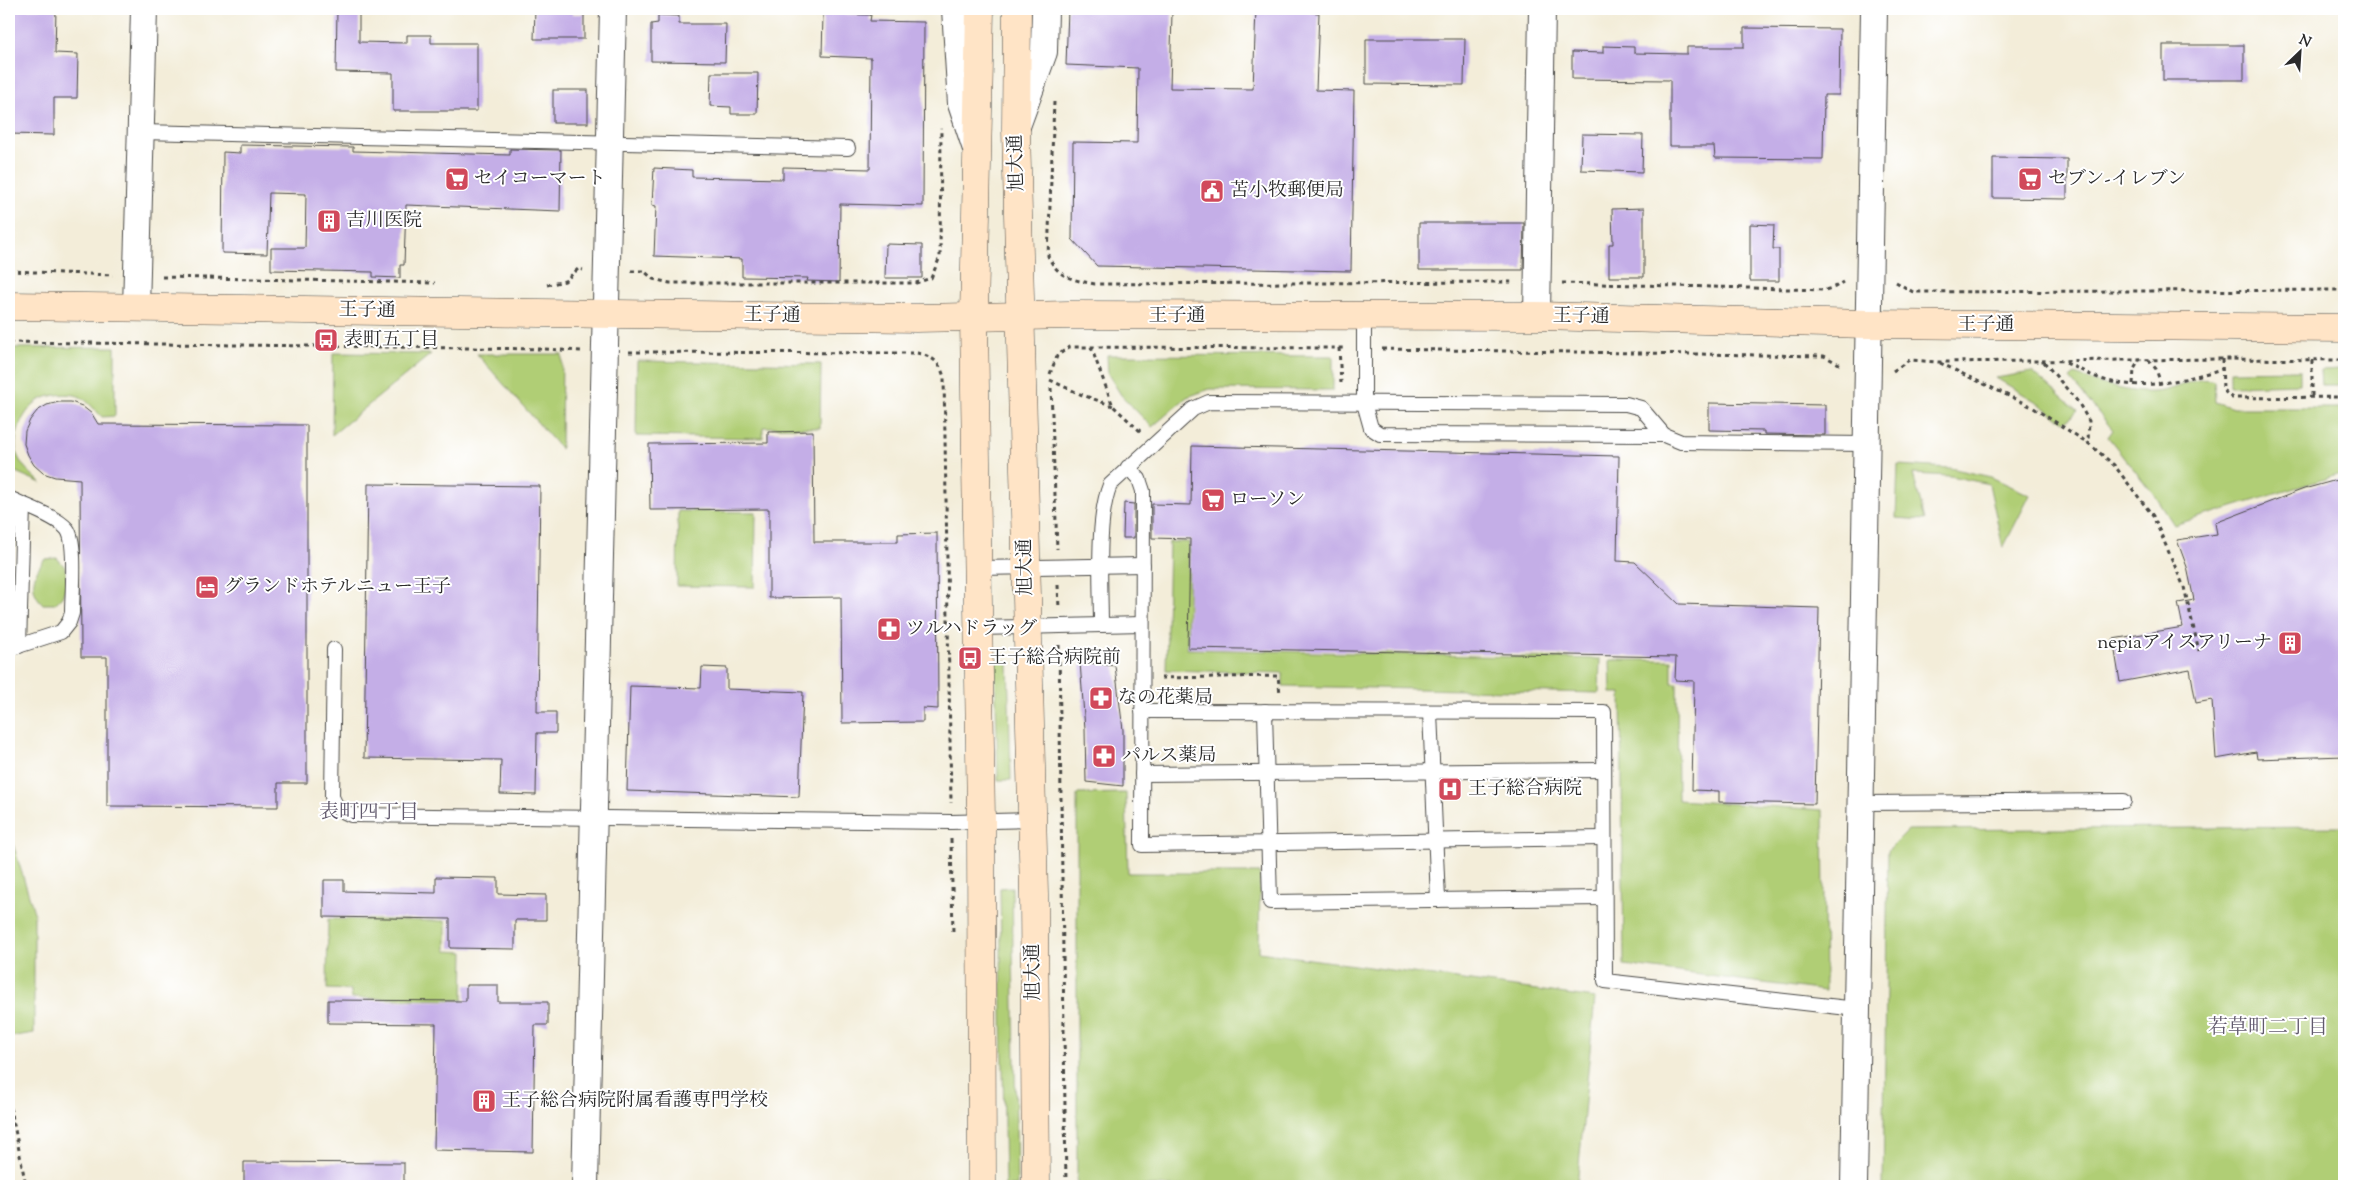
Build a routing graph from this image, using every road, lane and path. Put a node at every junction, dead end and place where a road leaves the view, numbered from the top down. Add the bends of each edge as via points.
1 (144, 9) edge
2 (613, 9) edge
3 (956, 9) edge
4 (980, 9) edge
5 (1017, 9) edge
6 (1045, 9) edge
7 (1542, 9) edge
8 (1874, 9) edge
9 (1054, 98) dead end
10 (941, 118) dead end
11 (1016, 128) junction
12 (140, 132) junction
13 (610, 142) junction
14 (848, 148) dead end
15 (977, 153) junction
16 (608, 270) junction
17 (9, 271) edge
18 (138, 276) junction
19 (1870, 280) junction
20 (1538, 282) junction
21 (436, 283) dead end
22 (545, 286) dead end
23 (2344, 290) edge
24 (9, 306) edge
25 (136, 308) junction
26 (607, 314) junction
27 (1019, 316) junction
28 (1364, 316) junction
29 (1537, 316) junction
30 (974, 317) junction
31 (1869, 324) junction
32 (2344, 328) edge
33 (9, 342) edge
34 (1091, 347) junction
35 (1364, 348) junction
36 (606, 352) junction
37 (2222, 358) junction
38 (2140, 360) junction
39 (2148, 360) junction
40 (2312, 360) junction
41 (2344, 360) edge
42 (1938, 362) junction
43 (2044, 362) junction
44 (2064, 362) junction
45 (1845, 368) dead end
46 (2222, 369) junction
47 (1050, 380) junction
48 (1892, 381) dead end
49 (2132, 384) junction
50 (2161, 384) junction
51 (2312, 397) junction
52 (2344, 397) edge
53 (1364, 403) junction
54 (1113, 406) junction
55 (1664, 435) junction
56 (2088, 443) junction
57 (1154, 444) junction
58 (1867, 444) junction
59 (1128, 467) junction
60 (9, 498) edge
61 (23, 505) junction
62 (1101, 566) junction
63 (1143, 566) junction
64 (1026, 567) junction
65 (1058, 567) junction
66 (977, 568) junction
67 (1142, 624) junction
68 (1100, 625) junction
69 (1059, 626) junction
70 (1027, 627) junction
71 (978, 628) junction
72 (14, 647) edge
73 (334, 649) dead end
74 (2199, 650) dead end
75 (1156, 678) dead end
76 (1290, 695) dead end
77 (1142, 711) junction
78 (1265, 711) junction
79 (1430, 712) junction
80 (1604, 770) junction
81 (1433, 771) junction
82 (1267, 773) junction
83 (1142, 774) junction
84 (2124, 802) dead end
85 (1860, 803) junction
86 (594, 818) junction
87 (1032, 820) junction
88 (981, 821) junction
89 (951, 822) junction
90 (1604, 838) junction
91 (1435, 840) junction
92 (1269, 842) junction
93 (1604, 898) junction
94 (1438, 900) junction
95 (953, 938) dead end
96 (1857, 1009) junction
97 (9, 1099) edge
98 (26, 1186) edge
99 (586, 1186) edge
100 (982, 1186) edge
101 (1036, 1186) edge
102 (1066, 1186) edge
103 (1854, 1186) edge

1 - 12 street
2 - 13 street
3 - 15 street via 961,104
4 - 15 street, 旭大通
5 - 11 street, 旭大通
6 - 11 street via 1044,52
7 - 20 street
8 - 19 street
9 - 20 path via 1048,256 1053,268 1070,279 1095,284
10 - 16 path via 940,257 931,278 916,283 670,283 653,279 644,271
11 - 27 street, 旭大通
12 - 13 lane
12 - 18 street
13 - 14 lane
13 - 16 street
15 - 30 street, 旭大通
16 - 22 path via 578,270 565,281
16 - 26 street
17 - 18 path
18 - 21 path
18 - 25 street
19 - 20 path via 1845,280 1824,290
19 - 23 path via 1894,280 1913,292
19 - 31 street
20 - 29 street
24 - 25 street, 王子通
25 - 26 street, 王子通
26 - 30 street, 王子通
26 - 36 street
27 - 28 street, 王子通
27 - 30 street, 王子通
27 - 64 street, 旭大通
28 - 29 street, 王子通
28 - 35 lane
29 - 31 street, 王子通
30 - 66 street, 旭大通
31 - 32 street, 王子通
31 - 58 street
33 - 36 path
34 - 35 path
34 - 47 path via 1070,347 1057,356
34 - 54 path
35 - 45 path via 1824,356
35 - 53 lane
36 - 86 street
36 - 89 path via 916,353 932,357 940,364 944,377
37 - 39 path
37 - 40 path
37 - 46 path
38 - 39 path
38 - 44 path
38 - 49 path via 2134,369
39 - 50 path via 2156,369
40 - 41 path
40 - 51 path
42 - 43 path
42 - 48 path via 1909,360 1892,371
42 - 56 path via 2032,407
43 - 44 path
43 - 56 path via 2078,402 2089,421
44 - 49 path via 2102,379
46 - 50 path
46 - 51 path via 2223,390 2232,398
47 - 54 path
47 - 65 path
49 - 50 path
51 - 52 path
53 - 55 lane via 1626,404 1641,408
53 - 55 lane via 1371,428 1380,434
53 - 57 lane via 1209,402 1193,409
54 - 57 path
55 - 58 lane via 1681,442
56 - 74 path via 2114,464 2153,516 2184,587
57 - 59 lane
58 - 85 street
59 - 62 lane via 1110,485 1104,498
59 - 63 lane via 1139,479 1143,491
60 - 61 lane
61 - 72 lane
61 - 72 lane via 68,530 72,542 72,613 61,632
62 - 63 lane
62 - 65 lane
62 - 68 lane
63 - 67 lane
64 - 65 lane
64 - 66 lane
64 - 70 street, 旭大通
65 - 69 path
66 - 71 street, 旭大通
67 - 68 lane
67 - 77 lane
68 - 69 lane
69 - 70 lane
69 - 102 path
70 - 71 lane
70 - 87 street, 旭大通
71 - 88 street, 旭大通
73 - 86 lane via 332,797 338,809 351,815
75 - 76 path via 1278,676 1280,695
77 - 78 lane
77 - 83 lane
78 - 79 lane
78 - 82 lane
79 - 80 lane via 1604,712
79 - 81 lane
80 - 81 lane
80 - 90 lane
81 - 82 lane
81 - 91 lane
82 - 83 lane
82 - 92 lane
83 - 92 lane via 1142,845
84 - 85 lane
85 - 96 street
86 - 89 lane
86 - 99 street
87 - 88 lane
87 - 101 street, 旭大通
88 - 89 lane
88 - 100 street, 旭大通
89 - 95 path
90 - 91 lane
90 - 93 lane
91 - 92 lane
91 - 94 lane
92 - 94 lane via 1270,902
93 - 94 lane
93 - 96 lane via 1605,981
96 - 103 street
97 - 98 path

